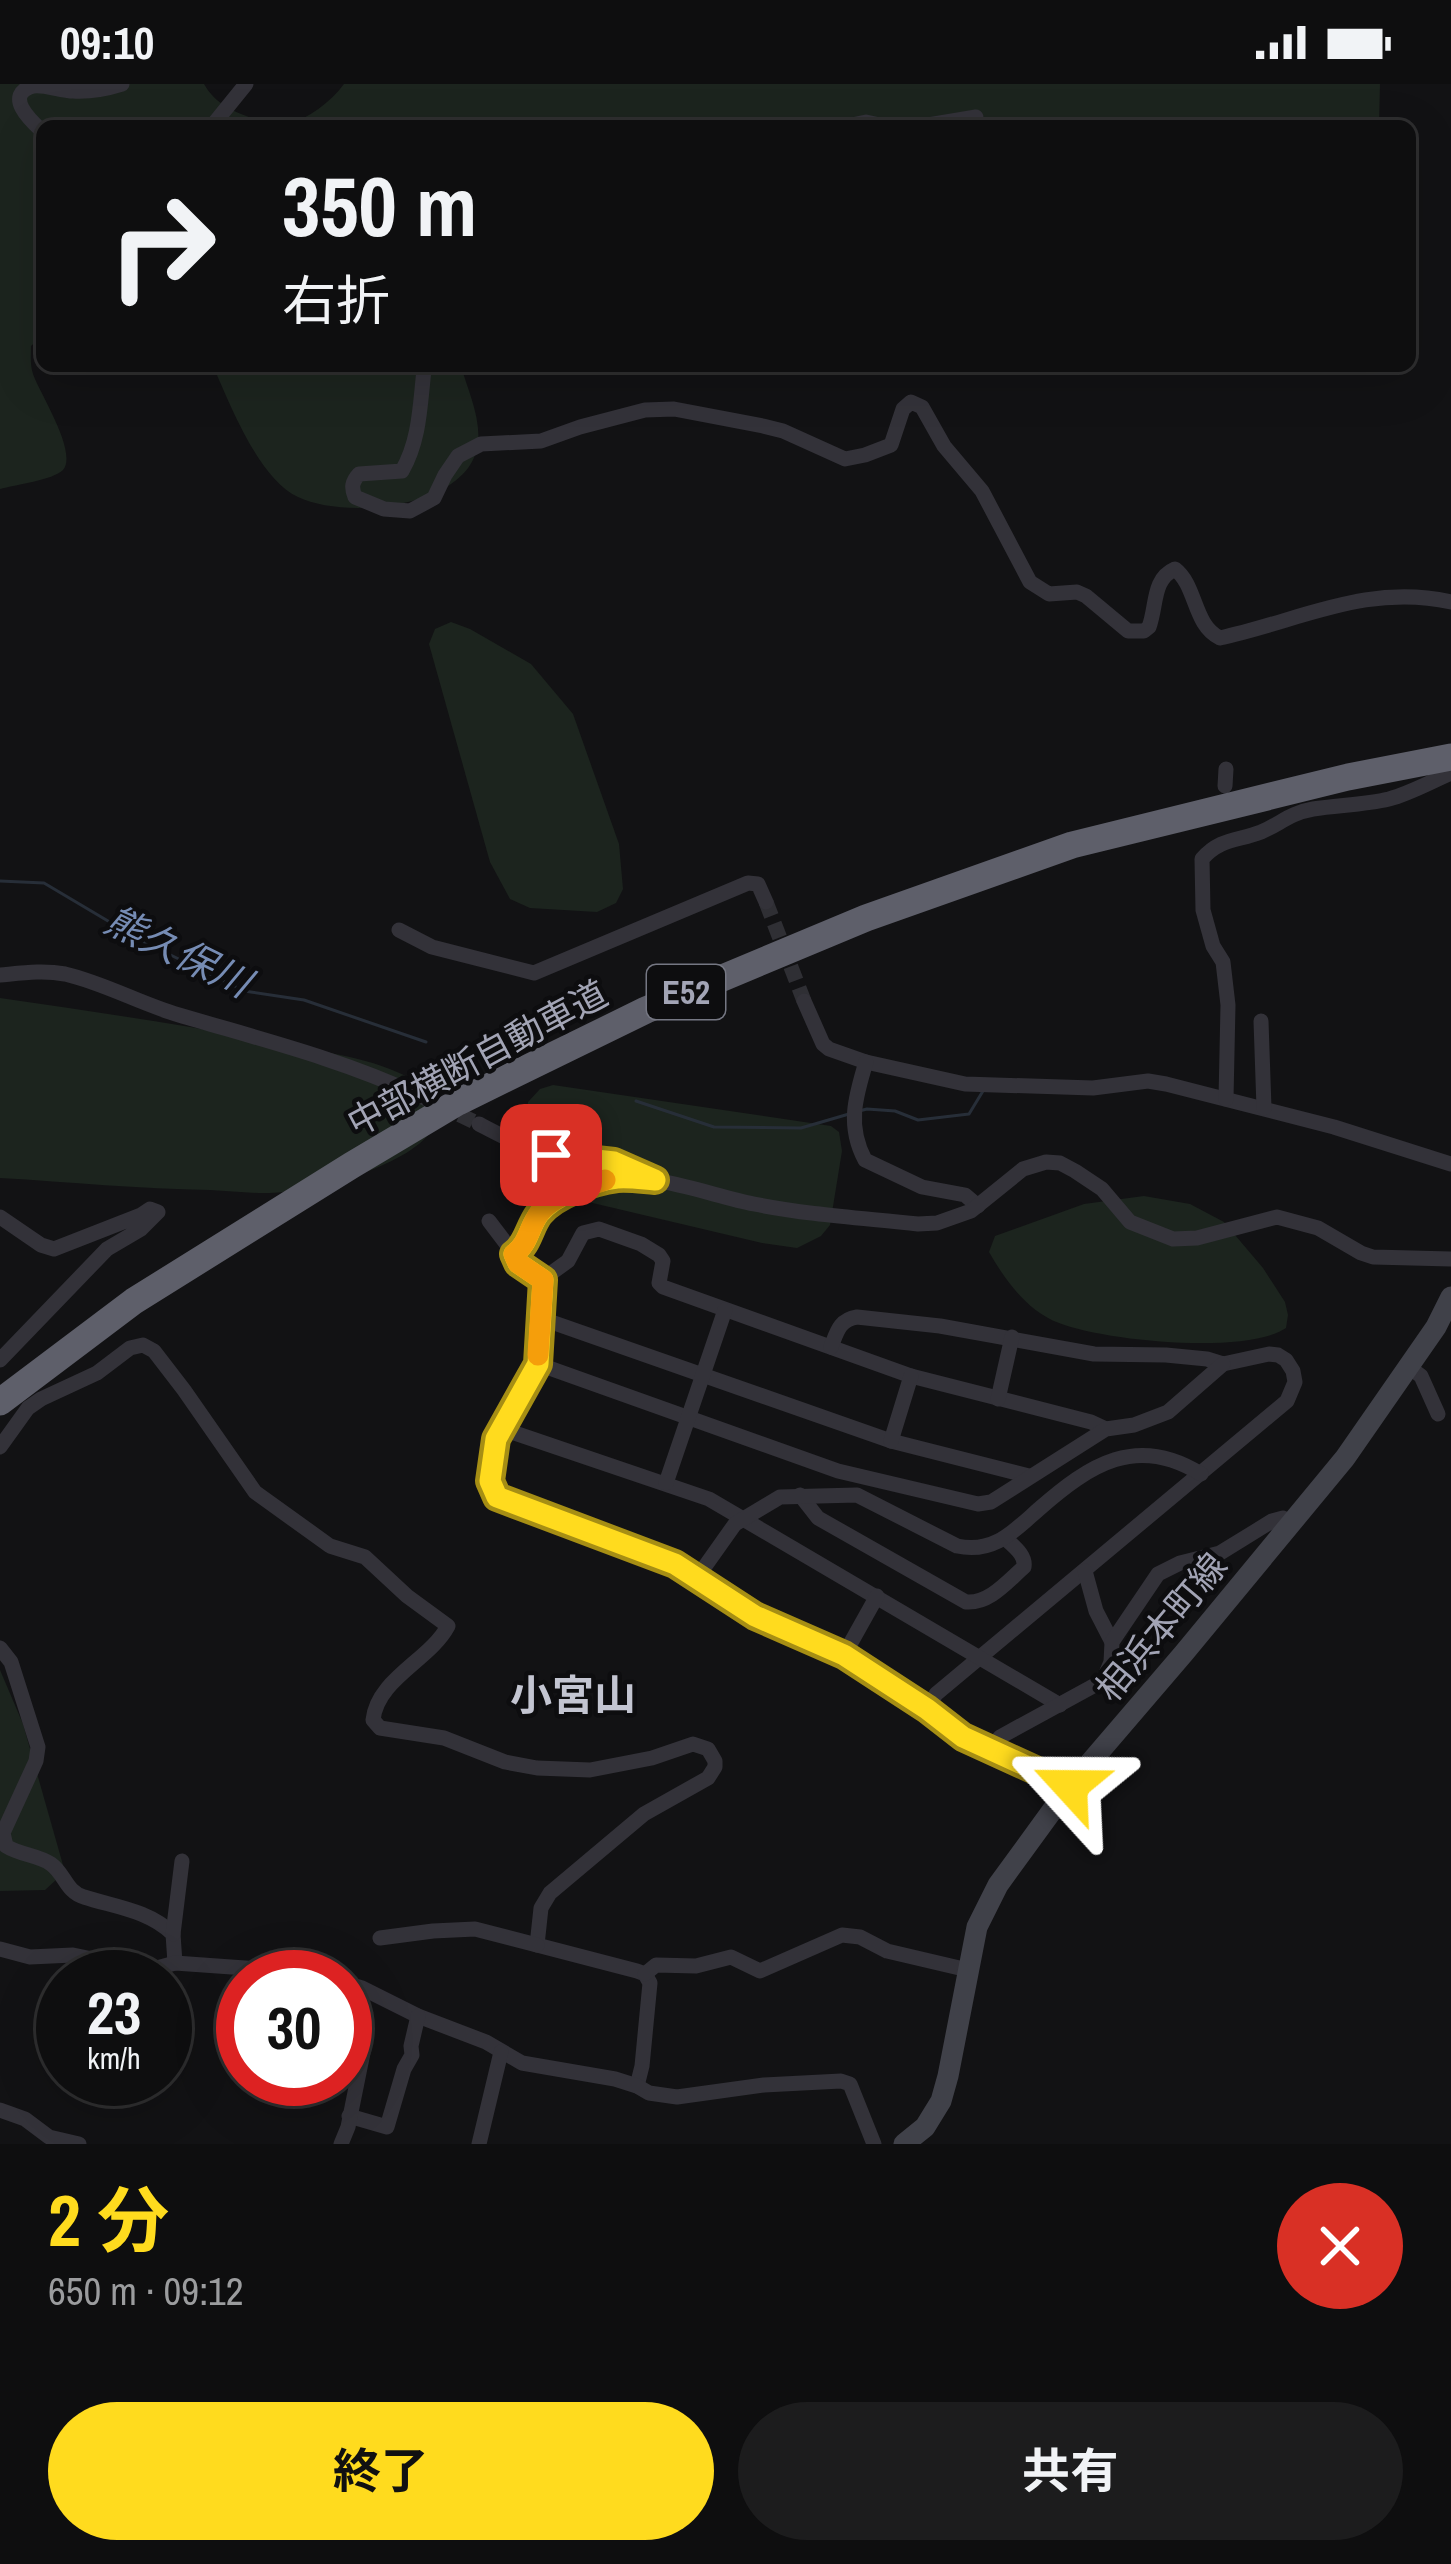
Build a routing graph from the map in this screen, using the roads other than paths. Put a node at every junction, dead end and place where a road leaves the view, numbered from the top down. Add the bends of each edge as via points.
1 (122, 84) edge
2 (246, 84) edge
3 (976, 117) dead end
4 (217, 120) edge
5 (958, 120) edge
6 (36, 126) edge
7 (424, 372) edge
8 (1451, 602) edge
9 (1451, 757) edge
10 (1451, 773) edge
11 (766, 902) dead end
12 (400, 930) dead end
13 (0, 974) edge
14 (804, 1001) tunnel mouth
15 (1261, 1022) dead end
16 (866, 1062) junction
17 (418, 1095) tunnel mouth
18 (1226, 1099) junction
19 (1264, 1108) junction
20 (479, 1124) tunnel mouth
21 (1451, 1164) edge
22 (655, 1180) junction
23 (979, 1206) junction
24 (0, 1217) edge
25 (489, 1221) dead end
26 (514, 1254) junction
27 (1451, 1259) edge
28 (543, 1280) junction
29 (1451, 1297) edge
30 (725, 1310) junction
31 (540, 1318) junction
32 (1012, 1337) junction
33 (831, 1347) junction
34 (0, 1360) edge
35 (538, 1364) junction
36 (1222, 1364) junction
37 (1409, 1367) junction
38 (704, 1376) junction
39 (911, 1376) junction
40 (998, 1399) junction
41 (0, 1402) edge
42 (1438, 1414) dead end
43 (689, 1417) junction
44 (500, 1429) junction
45 (1106, 1429) junction
46 (891, 1441) junction
47 (0, 1447) edge
48 (1201, 1474) junction
49 (1029, 1476) junction
50 (666, 1483) junction
51 (800, 1495) junction
52 (742, 1518) junction
53 (1292, 1523) junction
54 (1006, 1539) junction
55 (1084, 1571) junction
56 (696, 1579) junction
57 (877, 1596) junction
58 (1112, 1642) junction
59 (0, 1648) edge
60 (844, 1655) junction
61 (982, 1657) junction
62 (1060, 1705) junction
63 (927, 1709) junction
64 (992, 1751) junction
65 (1070, 1786) junction
66 (182, 1861) dead end
67 (173, 1934) junction
68 (380, 1938) dead end
69 (537, 1945) junction
70 (0, 1949) edge
71 (174, 1950) edge
72 (36, 1958) edge
73 (968, 1970) junction
74 (645, 1975) junction
75 (372, 1996) edge
76 (418, 2016) junction
77 (501, 2052) junction
78 (638, 2086) junction
79 (351, 2106) edge
80 (0, 2110) edge
81 (349, 2116) junction
82 (79, 2144) edge
83 (341, 2144) edge
84 (479, 2144) edge
85 (874, 2144) edge
86 (904, 2144) edge

1 - 6 street via 28,88 20,108
2 - 4 street
3 - 5 street
7 - 8 street via 406,465 359,474 355,497 410,511 434,497 470,449 541,441 645,410 763,426 851,459 890,445 911,402 982,491 1030,582 1049,594 1086,596 1128,631 1149,627 1158,584 1175,569 1207,631 1220,638 1355,601
9 - 41 highway, 中部横断自動車道 / E52 via 1072,845 866,918 646,1010 458,1102 352,1165 134,1301
10 - 18 street via 1383,800 1228,833 1202,859 1203,910 1223,962 1228,1005
11 - 12 street via 758,884 748,883 533,973 432,947
13 - 17 street via 67,974
14 - 16 street via 823,1044
15 - 19 street
16 - 18 street via 965,1084 1093,1088 1148,1081
16 - 23 street via 852,1116 865,1160
18 - 19 street
19 - 21 street
20 - 22 street via 534,1150 614,1162
22 - 23 street via 797,1212 919,1224
22 - 26 street via 607,1180 558,1199
23 - 27 street via 1023,1169 1060,1163 1102,1189 1130,1222 1173,1239 1277,1217 1318,1228 1360,1253
24 - 34 street via 54,1249 158,1212 107,1249
25 - 26 street
26 - 28 street
28 - 30 street via 568,1261 583,1233 599,1229 659,1255 663,1287
28 - 31 street
29 - 37 main road, 相浜本町線
30 - 33 street
30 - 38 street
31 - 35 street
31 - 38 street
32 - 33 street via 857,1317 841,1324
32 - 36 street via 1094,1354
32 - 40 street
33 - 39 street
35 - 43 street
35 - 44 street
36 - 45 street via 1168,1412
36 - 48 street via 1278,1355 1295,1382 1287,1401
37 - 42 street
37 - 53 main road, 相浜本町線
38 - 43 street
38 - 46 street
39 - 40 street
39 - 46 street
40 - 45 street
43 - 49 street via 838,1472 978,1504
43 - 50 street
44 - 50 street
44 - 56 street via 490,1481 501,1501 675,1564
45 - 49 street
46 - 49 street
47 - 69 street via 28,1408 143,1345 255,1492 330,1546 365,1557 448,1626 380,1698 376,1725 537,1768 608,1768 694,1744 708,1749 715,1761 708,1778 644,1814 543,1900
48 - 54 street via 1152,1454 1106,1462
48 - 55 street
50 - 52 street
51 - 52 street
51 - 54 street via 857,1495 957,1546
51 - 54 street via 818,1518 966,1602 987,1598 1024,1568
52 - 56 street
52 - 57 street
53 - 58 street via 1272,1521 1220,1553 1166,1568
53 - 65 main road, 相浜本町線
55 - 58 street
55 - 61 street
56 - 60 street
57 - 60 street
57 - 61 street
58 - 62 street via 1105,1676
59 - 67 street via 38,1747 3,1833 6,1846 51,1864 81,1897 152,1918
60 - 63 street
61 - 62 street
61 - 63 street
62 - 64 street via 1000,1737
63 - 64 street
64 - 65 street
65 - 73 main road, 相浜本町線 via 998,1885
66 - 67 street
67 - 71 street
68 - 69 street via 475,1929
69 - 74 street
70 - 72 street
73 - 74 street via 842,1935 760,1971 731,1957 656,1965
73 - 86 main road, 相浜本町線 via 941,2101
74 - 78 street
75 - 76 street
76 - 77 street
76 - 81 street via 387,2127
77 - 78 street
77 - 84 street
78 - 85 street via 677,2097 841,2081 855,2093
79 - 81 street
80 - 82 street
81 - 83 street

